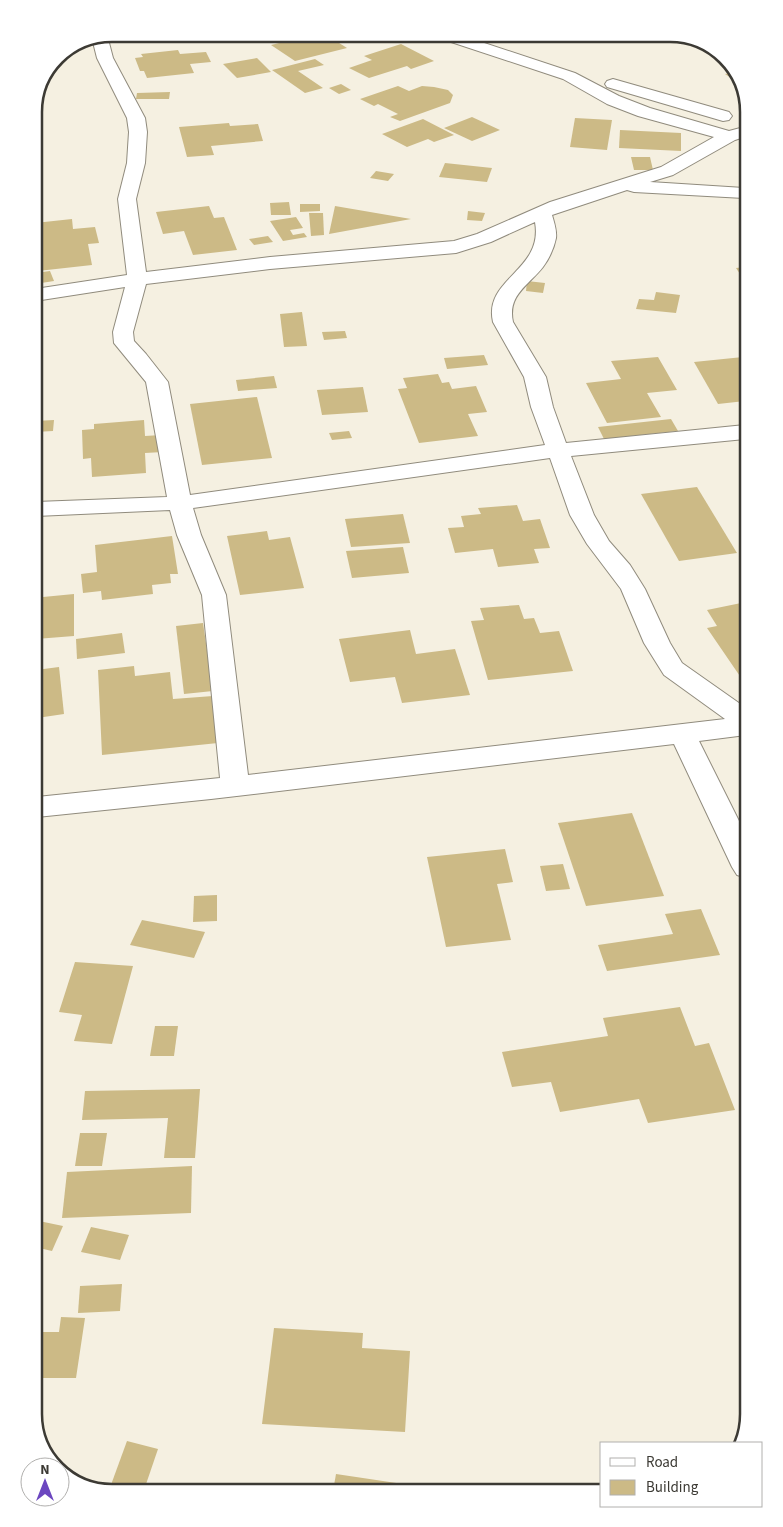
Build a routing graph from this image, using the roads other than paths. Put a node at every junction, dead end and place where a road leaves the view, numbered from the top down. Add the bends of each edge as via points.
1 (468, 43) edge
2 (101, 44) edge
3 (569, 76) junction
4 (740, 122) edge
5 (736, 134) edge
6 (622, 186) junction
7 (740, 193) edge
8 (543, 214) junction
9 (137, 279) junction
10 (43, 294) edge
11 (740, 432) edge
12 (559, 450) junction
13 (180, 503) junction
14 (43, 509) edge
15 (740, 717) edge
16 (740, 727) edge
17 (683, 735) junction
18 (235, 786) junction
19 (71, 802) junction
20 (42, 806) edge
21 (42, 818) edge
22 (740, 853) edge

1 - 3 street
2 - 9 street via 136,118 136,164 127,198
3 - 4 street via 617,85
3 - 5 street via 613,100 644,112
5 - 6 street via 667,171
6 - 7 street
6 - 8 street via 557,206
8 - 9 street via 456,246
8 - 12 street via 547,236 541,253 536,264 506,295 501,313 502,322 535,377
9 - 10 street
9 - 13 street via 123,332 124,343 140,358 157,382
11 - 12 street
12 - 13 street
12 - 15 street via 586,523 633,589 657,643 673,669
13 - 14 street
13 - 18 street via 189,535 214,595
16 - 17 street
17 - 18 street
17 - 22 street
18 - 19 street
19 - 20 street
19 - 21 street

